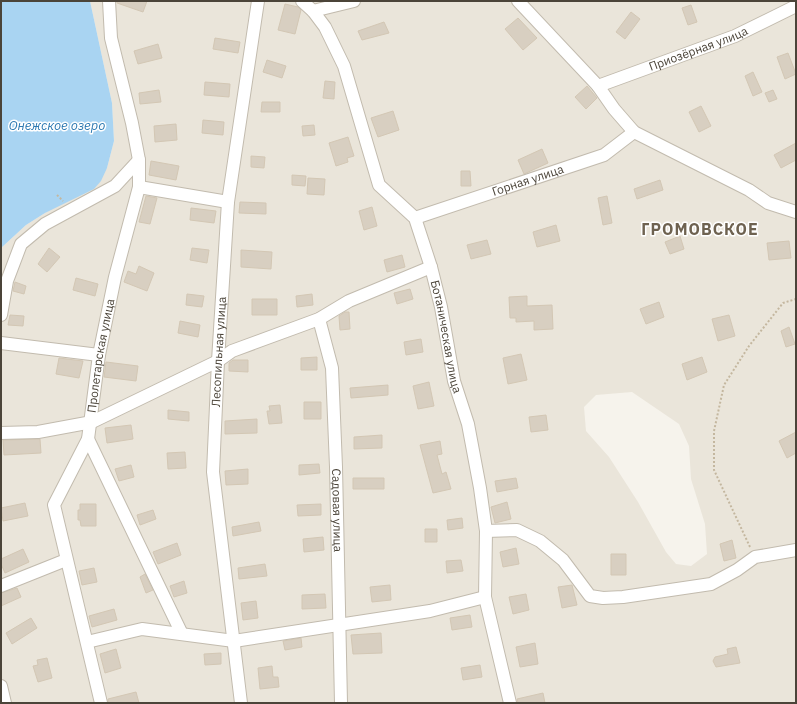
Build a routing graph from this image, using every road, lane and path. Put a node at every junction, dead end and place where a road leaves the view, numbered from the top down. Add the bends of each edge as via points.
1 (109, 1) edge
2 (258, 1) edge
3 (302, 1) edge
4 (354, 1) edge
5 (518, 1) edge
6 (796, 6) edge
7 (313, 11) junction
8 (598, 86) junction
9 (634, 132) junction
10 (139, 160) junction
11 (139, 187) junction
12 (57, 196) dead end
13 (228, 202) junction
14 (65, 204) dead end
15 (796, 212) edge
16 (415, 218) junction
17 (431, 267) junction
18 (796, 299) edge
19 (1, 315) edge
20 (319, 319) junction
21 (1, 342) edge
22 (99, 354) junction
23 (218, 361) junction
24 (92, 422) junction
25 (1, 432) edge
26 (88, 439) junction
27 (486, 531) junction
28 (796, 550) edge
29 (755, 557) junction
30 (66, 560) junction
31 (1, 586) edge
32 (484, 597) junction
33 (340, 624) junction
34 (182, 634) junction
35 (234, 641) junction
36 (87, 642) junction
37 (1, 686) edge
38 (5, 703) edge
39 (101, 703) edge
40 (241, 703) edge
41 (341, 703) edge
42 (510, 703) edge

1 - 10 street, Пролетарская улица via 111,38
2 - 13 street, Лесопильная улица
3 - 7 street, Ботаническая улица
4 - 7 street
5 - 8 street
6 - 8 street, Приозёрная улица via 735,36
7 - 16 street, Ботаническая улица via 325,27 344,66 379,185
8 - 9 street
9 - 15 street via 749,190 768,203
9 - 16 street, Горная улица via 604,155
10 - 11 street, Пролетарская улица
10 - 19 street via 115,186 45,224 21,244 7,281
11 - 13 street
11 - 22 street, Пролетарская улица via 115,277
12 - 14 path
13 - 23 street, Лесопильная улица
16 - 17 street, Ботаническая улица
17 - 20 street via 349,301
17 - 27 street, Ботаническая улица via 454,381 468,424
18 - 29 path via 783,303 732,372 724,385 714,431 714,470
20 - 23 street via 232,351
20 - 33 street, Садовая улица via 332,368
21 - 22 street
22 - 24 street, Пролетарская улица
23 - 24 street
23 - 35 street, Лесопильная улица via 213,472
24 - 25 street via 38,432
24 - 26 street, Пролетарская улица
26 - 30 street, Пролетарская улица via 54,505
26 - 34 street
27 - 29 street via 517,530 540,541 563,560 590,596 603,598 711,584
27 - 32 street, Ботаническая улица
28 - 29 street
30 - 31 street
30 - 36 street, Пролетарская улица
32 - 33 street via 430,611
32 - 42 street, Ботаническая улица
33 - 35 street
33 - 41 street, Садовая улица
34 - 35 street
34 - 36 street via 142,629
35 - 40 street, Лесопильная улица
36 - 39 street, Пролетарская улица
37 - 38 street

